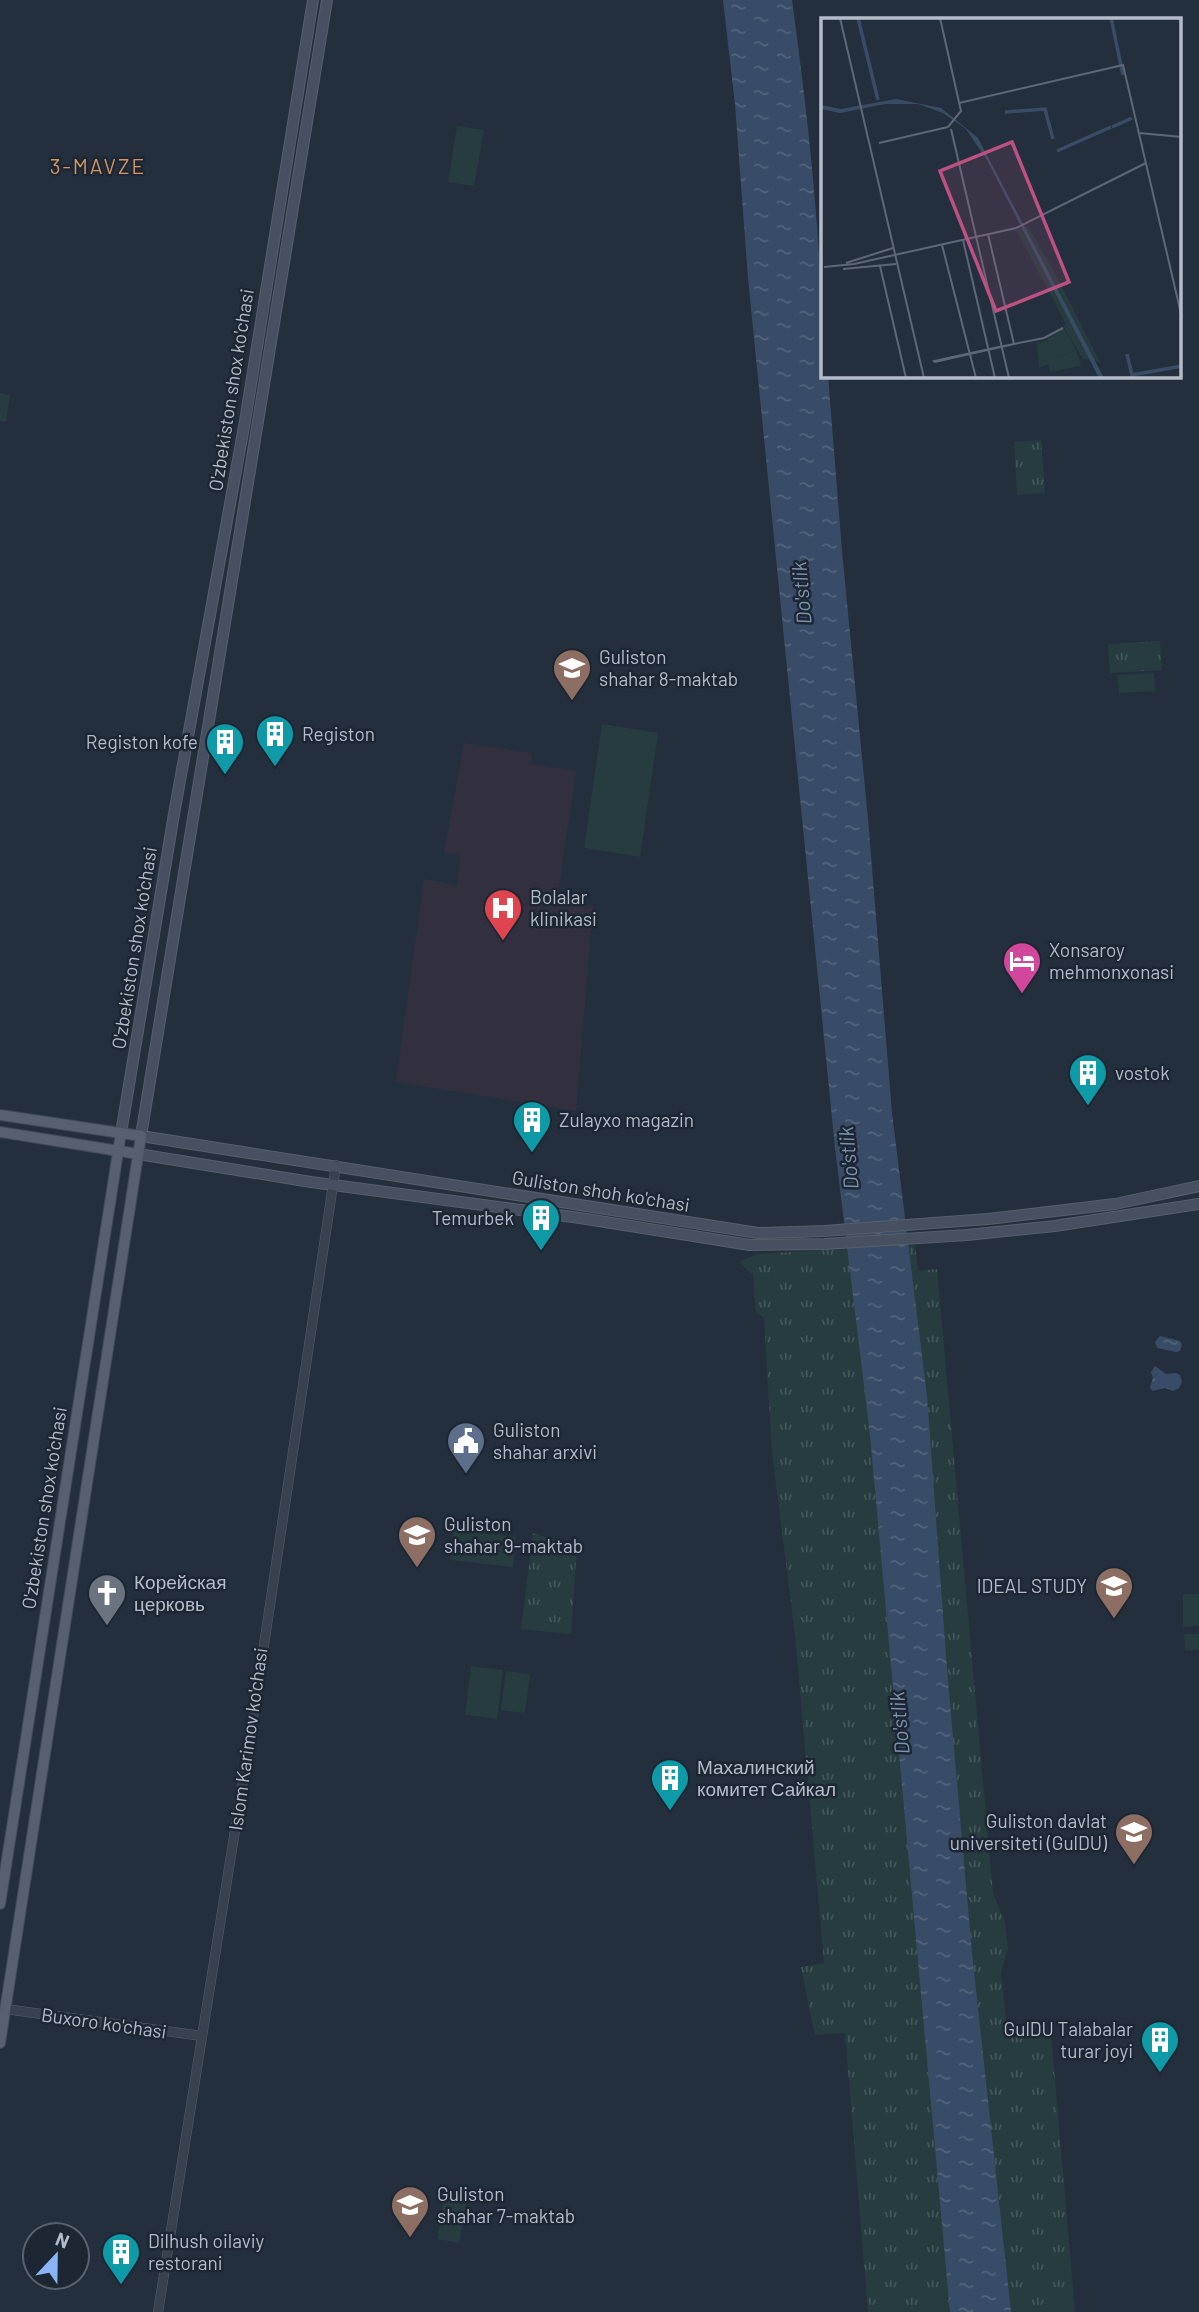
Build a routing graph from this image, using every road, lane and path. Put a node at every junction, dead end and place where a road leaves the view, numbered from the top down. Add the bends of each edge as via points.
1 (313, 0) edge
2 (327, 0) edge
3 (127, 1100) junction
4 (146, 1104) junction
5 (0, 1115) edge
6 (0, 1132) edge
7 (121, 1133) junction
8 (141, 1136) junction
9 (119, 1151) junction
10 (138, 1154) junction
11 (336, 1165) junction
12 (115, 1181) junction
13 (134, 1184) junction
14 (333, 1184) junction
15 (1199, 1186) edge
16 (1196, 1205) edge
17 (921, 1231) junction
18 (0, 1904) edge
19 (5, 2009) junction
20 (202, 2036) junction
21 (0, 2043) edge
22 (158, 2312) edge

1 - 3 main road, O'zbekiston shox ko'chasi
2 - 4 main road, O'zbekiston shox ko'chasi
3 - 4 main road
3 - 7 main road, O'zbekiston shox ko'chasi
4 - 8 main road, O'zbekiston shox ko'chasi
5 - 7 main road, Guliston shoh ko'chasi
6 - 9 main road, Guliston shoh ko'chasi
7 - 8 main road, Guliston shoh ko'chasi
7 - 9 main road, O'zbekiston shox ko'chasi
8 - 10 main road, O'zbekiston shox ko'chasi
8 - 11 main road, Guliston shoh ko'chasi
9 - 10 main road, Guliston shoh ko'chasi
9 - 12 main road, O'zbekiston shox ko'chasi
10 - 13 main road, O'zbekiston shox ko'chasi
10 - 14 main road, Guliston shoh ko'chasi
11 - 14 street, Islom Karimov ko'chasi
11 - 17 main road, Guliston shoh ko'chasi via 758,1233
12 - 13 main road
12 - 18 main road, O'zbekiston shox ko'chasi
13 - 19 main road, O'zbekiston shox ko'chasi
14 - 17 main road, Guliston shoh ko'chasi via 750,1245 824,1244
14 - 20 street, Islom Karimov ko'chasi
15 - 17 main road, Guliston shoh ko'chasi via 1115,1204
16 - 17 main road, Guliston shoh ko'chasi via 967,1235
19 - 20 street, Buxoro ko'chasi
19 - 21 main road, O'zbekiston shox ko'chasi
20 - 22 street, Islom Karimov ko'chasi

